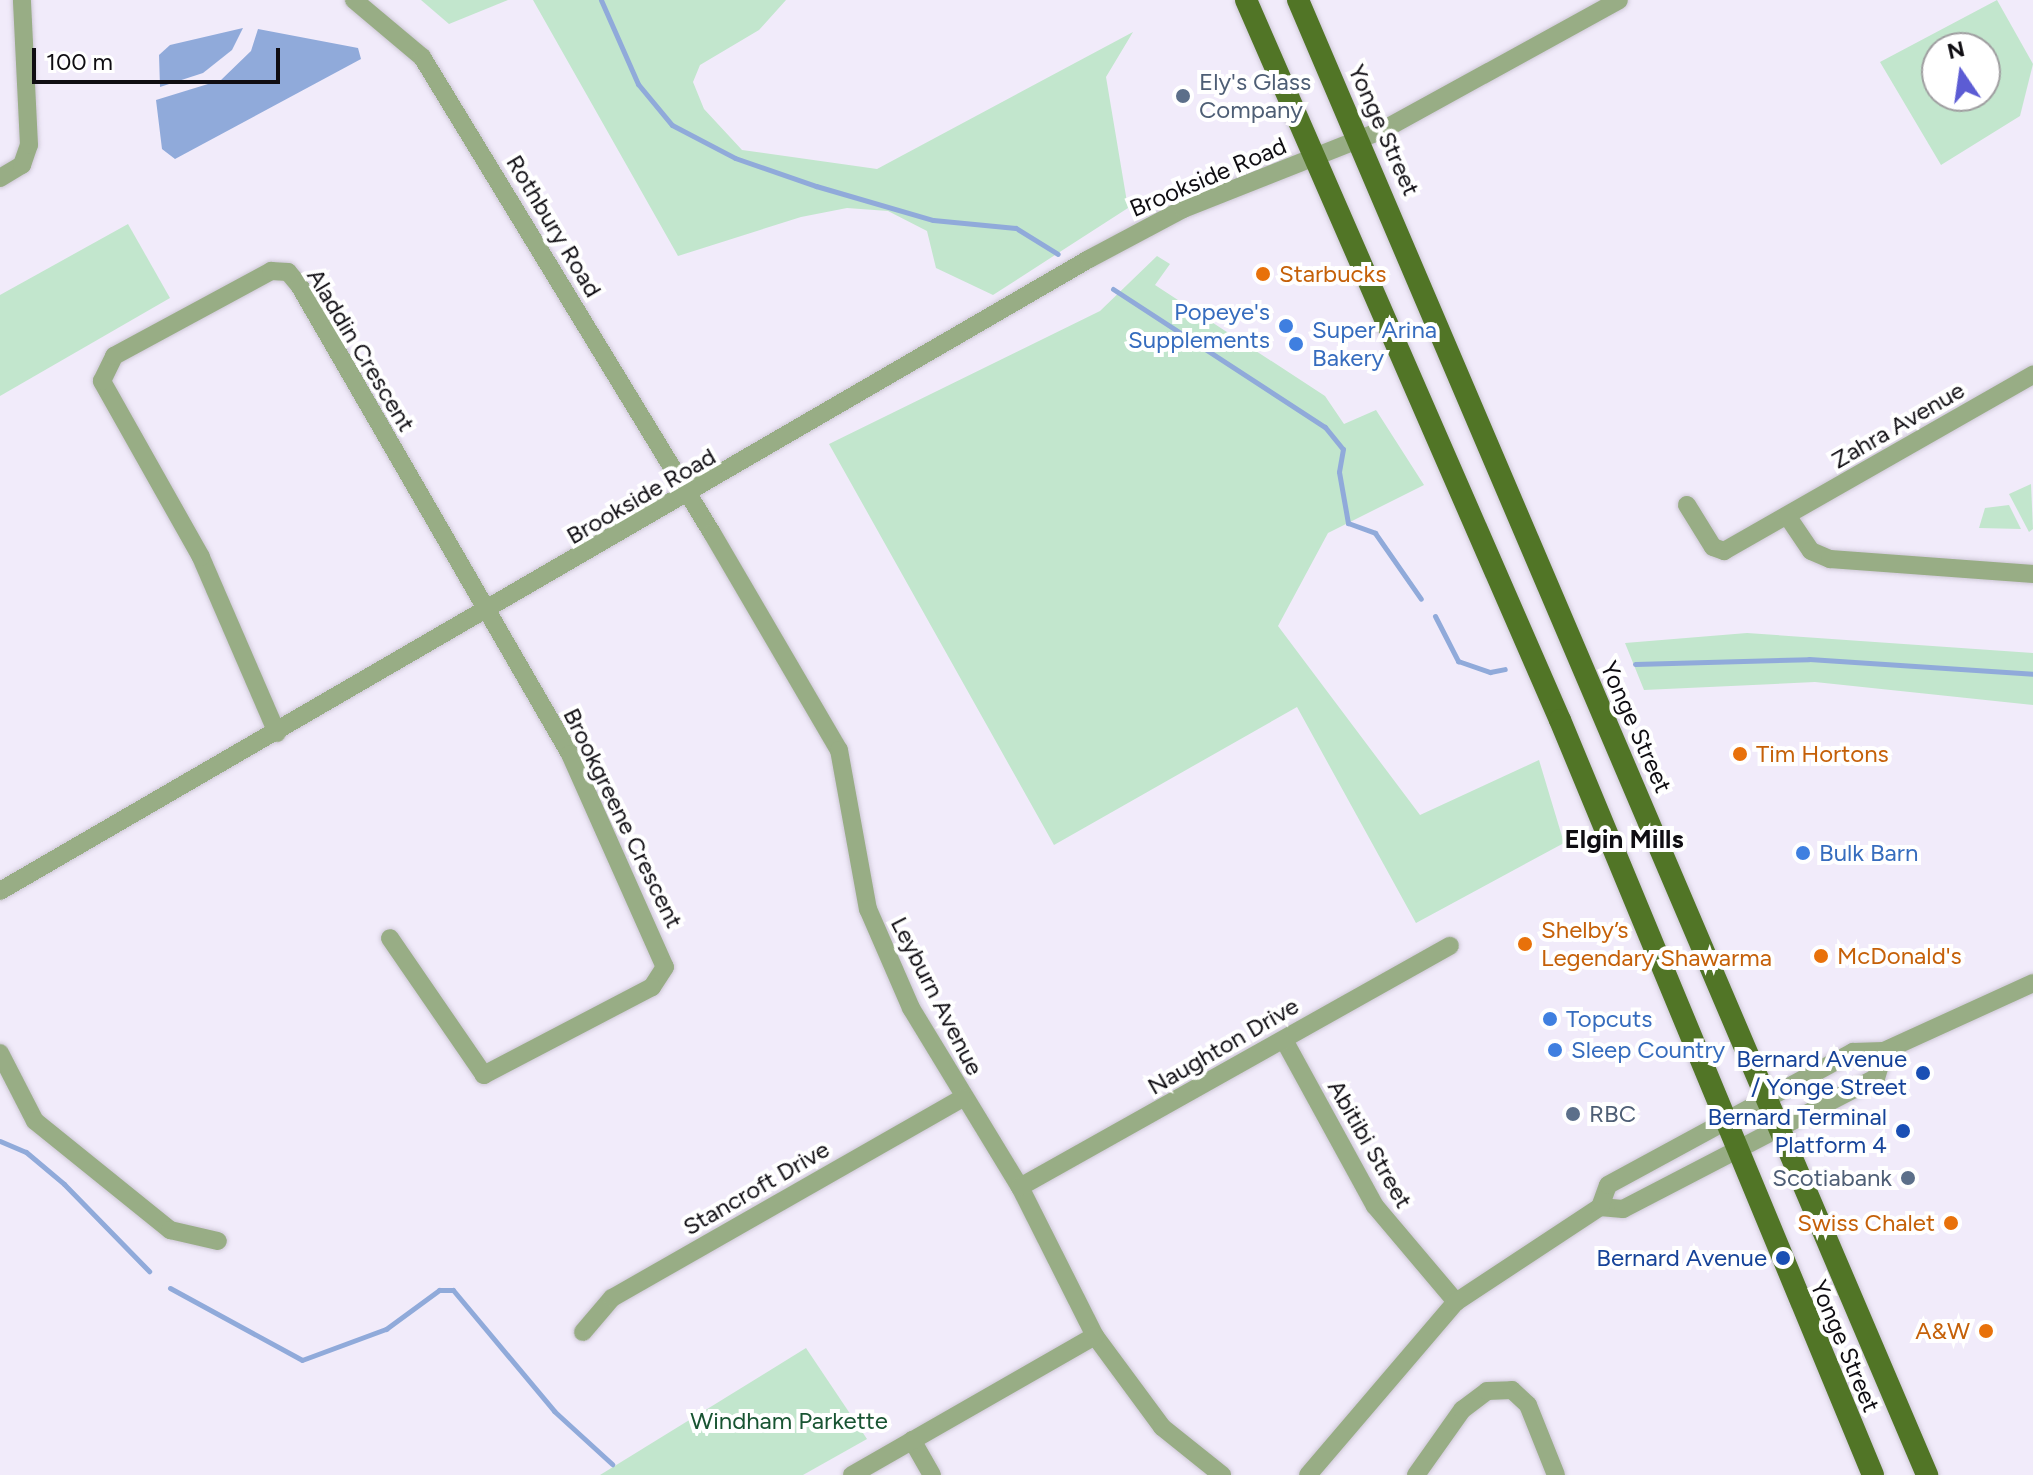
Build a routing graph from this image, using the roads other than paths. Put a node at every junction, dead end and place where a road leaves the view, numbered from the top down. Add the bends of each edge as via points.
1 (22, 0) edge
2 (354, 0) edge
3 (1246, 0) edge
4 (1298, 0) edge
5 (1619, 0) edge
6 (1361, 139) junction
7 (1314, 158) junction
8 (0, 178) edge
9 (2033, 375) edge
10 (691, 496) junction
11 (1687, 505) dead end
12 (1788, 517) junction
13 (2033, 574) edge
14 (485, 613) junction
15 (277, 733) junction
16 (0, 891) edge
17 (390, 938) dead end
18 (1450, 946) dead end
19 (2033, 983) edge
20 (1284, 1040) junction
21 (1884, 1051) junction
22 (0, 1053) edge
23 (963, 1098) junction
24 (1764, 1098) junction
25 (1722, 1120) junction
26 (1775, 1129) junction
27 (1735, 1150) junction
28 (1020, 1187) junction
29 (1600, 1207) junction
30 (218, 1241) dead end
31 (1456, 1302) junction
32 (583, 1332) dead end
33 (1095, 1336) junction
34 (912, 1440) junction
35 (852, 1475) edge
36 (932, 1475) edge
37 (1222, 1475) edge
38 (1308, 1475) edge
39 (1416, 1475) edge
40 (1556, 1475) edge
41 (1873, 1475) edge
42 (1927, 1475) edge

1 - 8 street via 29,145 22,165
2 - 10 street, Rothbury Road via 422,57
3 - 7 main road, Yonge Street
4 - 6 main road, Yonge Street
5 - 6 street, Brookside Road via 1511,65
6 - 7 street, Brookside Road
6 - 24 main road, Yonge Street
7 - 10 street, Brookside Road via 1183,209 1089,259
7 - 25 main road, Yonge Street via 1554,706
9 - 12 street, Zahra Avenue
10 - 14 street, Brookside Road
10 - 23 street, Leyburn Avenue via 839,750 877,942
11 - 12 street, Zahra Avenue via 1713,547 1724,551
12 - 13 street via 1811,551 1830,559
14 - 15 street, Brookside Road
14 - 15 street, Aladdin Crescent via 288,272 271,271 114,356 105,367 105,392 201,557
14 - 17 street, Brookgreene Crescent via 570,754 665,967 652,987 484,1075
15 - 16 street, Brookside Road
18 - 20 street, Naughton Drive
19 - 21 street
20 - 28 street, Naughton Drive
20 - 31 street, Abitibi Street via 1375,1206
21 - 24 street via 1853,1052
21 - 26 street via 1876,1078
22 - 30 street via 35,1121 170,1230
23 - 28 street, Leyburn Avenue
23 - 32 street, Stancroft Drive via 612,1298
24 - 25 street
24 - 26 main road, Yonge Street
25 - 27 main road, Yonge Street
25 - 29 street via 1608,1185
26 - 27 street
26 - 42 main road, Yonge Street
27 - 29 street via 1623,1209
27 - 41 main road, Yonge Street
28 - 33 street, Leyburn Avenue
29 - 31 street
31 - 38 street
33 - 34 street
33 - 37 street, Leyburn Avenue via 1162,1427
34 - 35 street
34 - 36 street
39 - 40 street via 1462,1410 1487,1391 1512,1390 1528,1405

